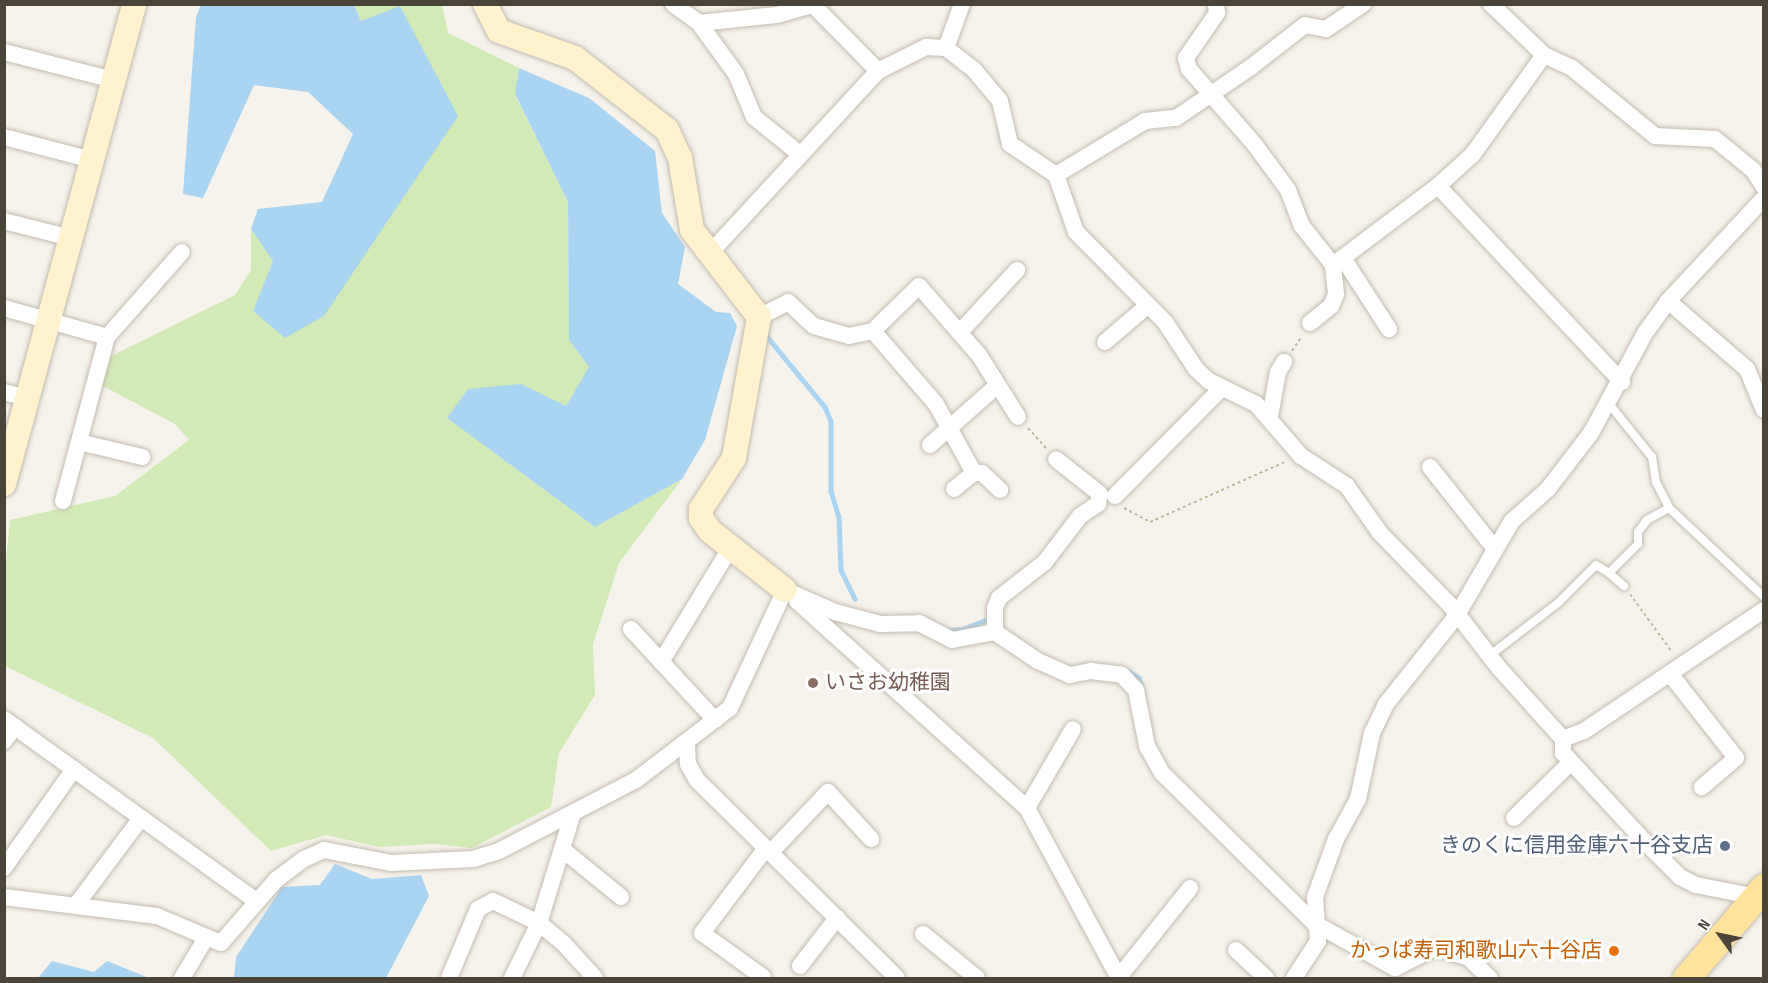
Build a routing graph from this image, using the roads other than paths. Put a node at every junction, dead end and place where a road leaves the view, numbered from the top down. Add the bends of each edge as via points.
1 (134, 4) edge
2 (485, 4) edge
3 (673, 4) edge
4 (962, 4) edge
5 (1216, 4) edge
6 (1363, 4) edge
7 (1491, 4) edge
8 (812, 5) edge
9 (699, 23) junction
10 (946, 48) junction
11 (4, 52) edge
12 (1544, 56) junction
13 (878, 71) junction
14 (113, 80) junction
15 (1211, 93) junction
16 (4, 137) edge
17 (801, 155) junction
18 (92, 160) junction
19 (1056, 176) junction
20 (1438, 186) junction
21 (1764, 187) edge
22 (1764, 198) edge
23 (4, 221) edge
24 (71, 238) junction
25 (182, 252) dead end
26 (710, 253) junction
27 (1338, 262) junction
28 (1017, 270) dead end
29 (1668, 301) junction
30 (1147, 306) junction
31 (4, 308) edge
32 (759, 316) junction
33 (48, 320) junction
34 (1310, 323) road end
35 (1389, 329) dead end
36 (873, 331) junction
37 (961, 331) junction
38 (107, 337) junction
39 (1105, 342) dead end
40 (1284, 362) road end
41 (1622, 382) junction
42 (1222, 388) junction
43 (992, 390) dead end
44 (16, 395) edge
45 (1610, 405) junction
46 (1764, 410) edge
47 (1270, 416) junction
48 (1018, 417) road end
49 (950, 428) junction
50 (79, 442) junction
51 (930, 445) dead end
52 (142, 458) dead end
53 (1056, 459) road end
54 (1430, 467) dead end
55 (974, 473) junction
56 (4, 484) edge
57 (954, 489) dead end
58 (1000, 490) dead end
59 (1115, 496) dead end
60 (63, 501) dead end
61 (1669, 508) junction
62 (731, 547) junction
63 (1496, 549) junction
64 (1609, 573) junction
65 (1624, 586) road end
66 (785, 590) junction
67 (1764, 597) edge
68 (1764, 610) edge
69 (1457, 615) junction
70 (631, 629) dead end
71 (995, 632) junction
72 (1489, 656) junction
73 (661, 662) junction
74 (1676, 671) junction
75 (714, 720) junction
76 (10, 723) edge
77 (1073, 729) dead end
78 (1563, 739) junction
79 (4, 741) edge
80 (687, 741) junction
81 (1571, 762) junction
82 (74, 769) junction
83 (1702, 787) dead end
84 (1027, 808) junction
85 (572, 816) junction
86 (141, 818) junction
87 (1514, 818) dead end
88 (871, 838) dead end
89 (562, 849) junction
90 (769, 850) junction
91 (4, 868) edge
92 (1190, 888) dead end
93 (4, 897) edge
94 (621, 897) dead end
95 (1762, 899) edge
96 (256, 901) junction
97 (76, 906) junction
98 (837, 918) junction
99 (539, 923) junction
100 (1314, 923) junction
101 (923, 934) dead end
102 (206, 938) junction
103 (1236, 950) dead end
104 (800, 966) dead end
105 (763, 977) edge
106 (182, 978) edge
107 (449, 978) edge
108 (512, 978) edge
109 (595, 978) edge
110 (897, 978) edge
111 (977, 978) edge
112 (1119, 978) edge
113 (1266, 978) edge
114 (1294, 978) edge
115 (1490, 978) edge
116 (1686, 978) edge
117 (1708, 978) edge

1 - 14 street
2 - 26 street via 499,31 575,58 667,130 680,158 692,230
3 - 9 street
4 - 10 street
5 - 15 street via 1217,13 1185,58 1189,69
6 - 15 street via 1326,29 1305,25
7 - 12 street
8 - 9 street via 777,15
8 - 13 street
9 - 17 street via 736,74 754,117
10 - 13 street via 926,48 907,54
10 - 19 street via 975,71 1000,101 1010,144
11 - 14 street
12 - 20 street via 1473,154
12 - 21 street via 1572,68 1655,136 1715,139 1753,170
13 - 17 street
14 - 18 street
15 - 19 street via 1176,118 1144,121
15 - 27 street via 1288,190 1302,226
16 - 18 street
17 - 26 street
18 - 24 street
19 - 30 street via 1076,232
20 - 27 street
20 - 41 street
22 - 29 street
23 - 24 street
24 - 33 street
25 - 38 street
26 - 32 street
27 - 34 street via 1333,300
27 - 35 street
28 - 37 street
29 - 41 street via 1645,333
29 - 46 street via 1747,369
30 - 39 street
30 - 42 street via 1166,322 1196,369
31 - 33 street
32 - 36 street via 788,302 814,326 849,336
32 - 62 street via 734,458 701,509 701,518 710,531
33 - 38 street
33 - 44 street
36 - 37 street via 919,286
36 - 49 street via 936,404
37 - 48 street
38 - 50 street
40 - 47 street via 1278,372
41 - 45 street
42 - 47 street via 1256,404
42 - 59 street
43 - 49 street
44 - 56 street
45 - 61 lane via 1652,457 1656,482
45 - 63 street via 1548,489 1512,521
47 - 69 street via 1300,456 1347,486 1380,533
49 - 51 street
49 - 55 street
50 - 52 street
50 - 60 street
53 - 71 street via 1100,494 1098,504 1080,516 1045,562 999,598
54 - 63 street
55 - 57 street
55 - 58 street via 982,473
61 - 64 lane via 1647,520 1638,532 1638,544
61 - 67 lane
62 - 66 street
62 - 73 street
63 - 69 street
64 - 65 lane
64 - 72 lane via 1596,565 1559,602
66 - 71 street via 835,612 880,624 919,622 952,640
66 - 75 street via 730,708
66 - 84 street via 932,718
68 - 74 street
69 - 72 street
69 - 100 street via 1377,721 1358,799 1336,839 1315,897
70 - 73 street
71 - 100 street via 1038,661 1070,675 1106,672 1122,675 1131,682 1147,746 1162,773
72 - 78 street
73 - 75 street
74 - 78 street via 1584,732
74 - 83 street via 1737,758
75 - 80 street
76 - 79 street
76 - 82 street
77 - 84 street
78 - 81 street via 1563,753
80 - 85 street via 636,780
80 - 90 street via 688,764 697,780
81 - 87 street
81 - 95 street via 1680,877 1696,885
82 - 86 street
82 - 91 street
84 - 112 street
85 - 89 street
85 - 96 street via 499,851 473,859 391,863 324,850 276,880
86 - 96 street
86 - 97 street
88 - 90 street via 828,792
89 - 94 street
89 - 99 street
90 - 98 street
90 - 105 street via 702,933
92 - 112 street
93 - 97 street
95 - 116 main road
95 - 117 main road
96 - 102 street via 221,943
97 - 102 street via 157,916
98 - 104 street
98 - 110 street
99 - 107 street via 493,902 486,903 478,909
99 - 108 street
99 - 109 street
100 - 114 street via 1318,941
100 - 115 street via 1395,968 1434,948 1469,958
101 - 111 street
102 - 106 street
103 - 113 street

